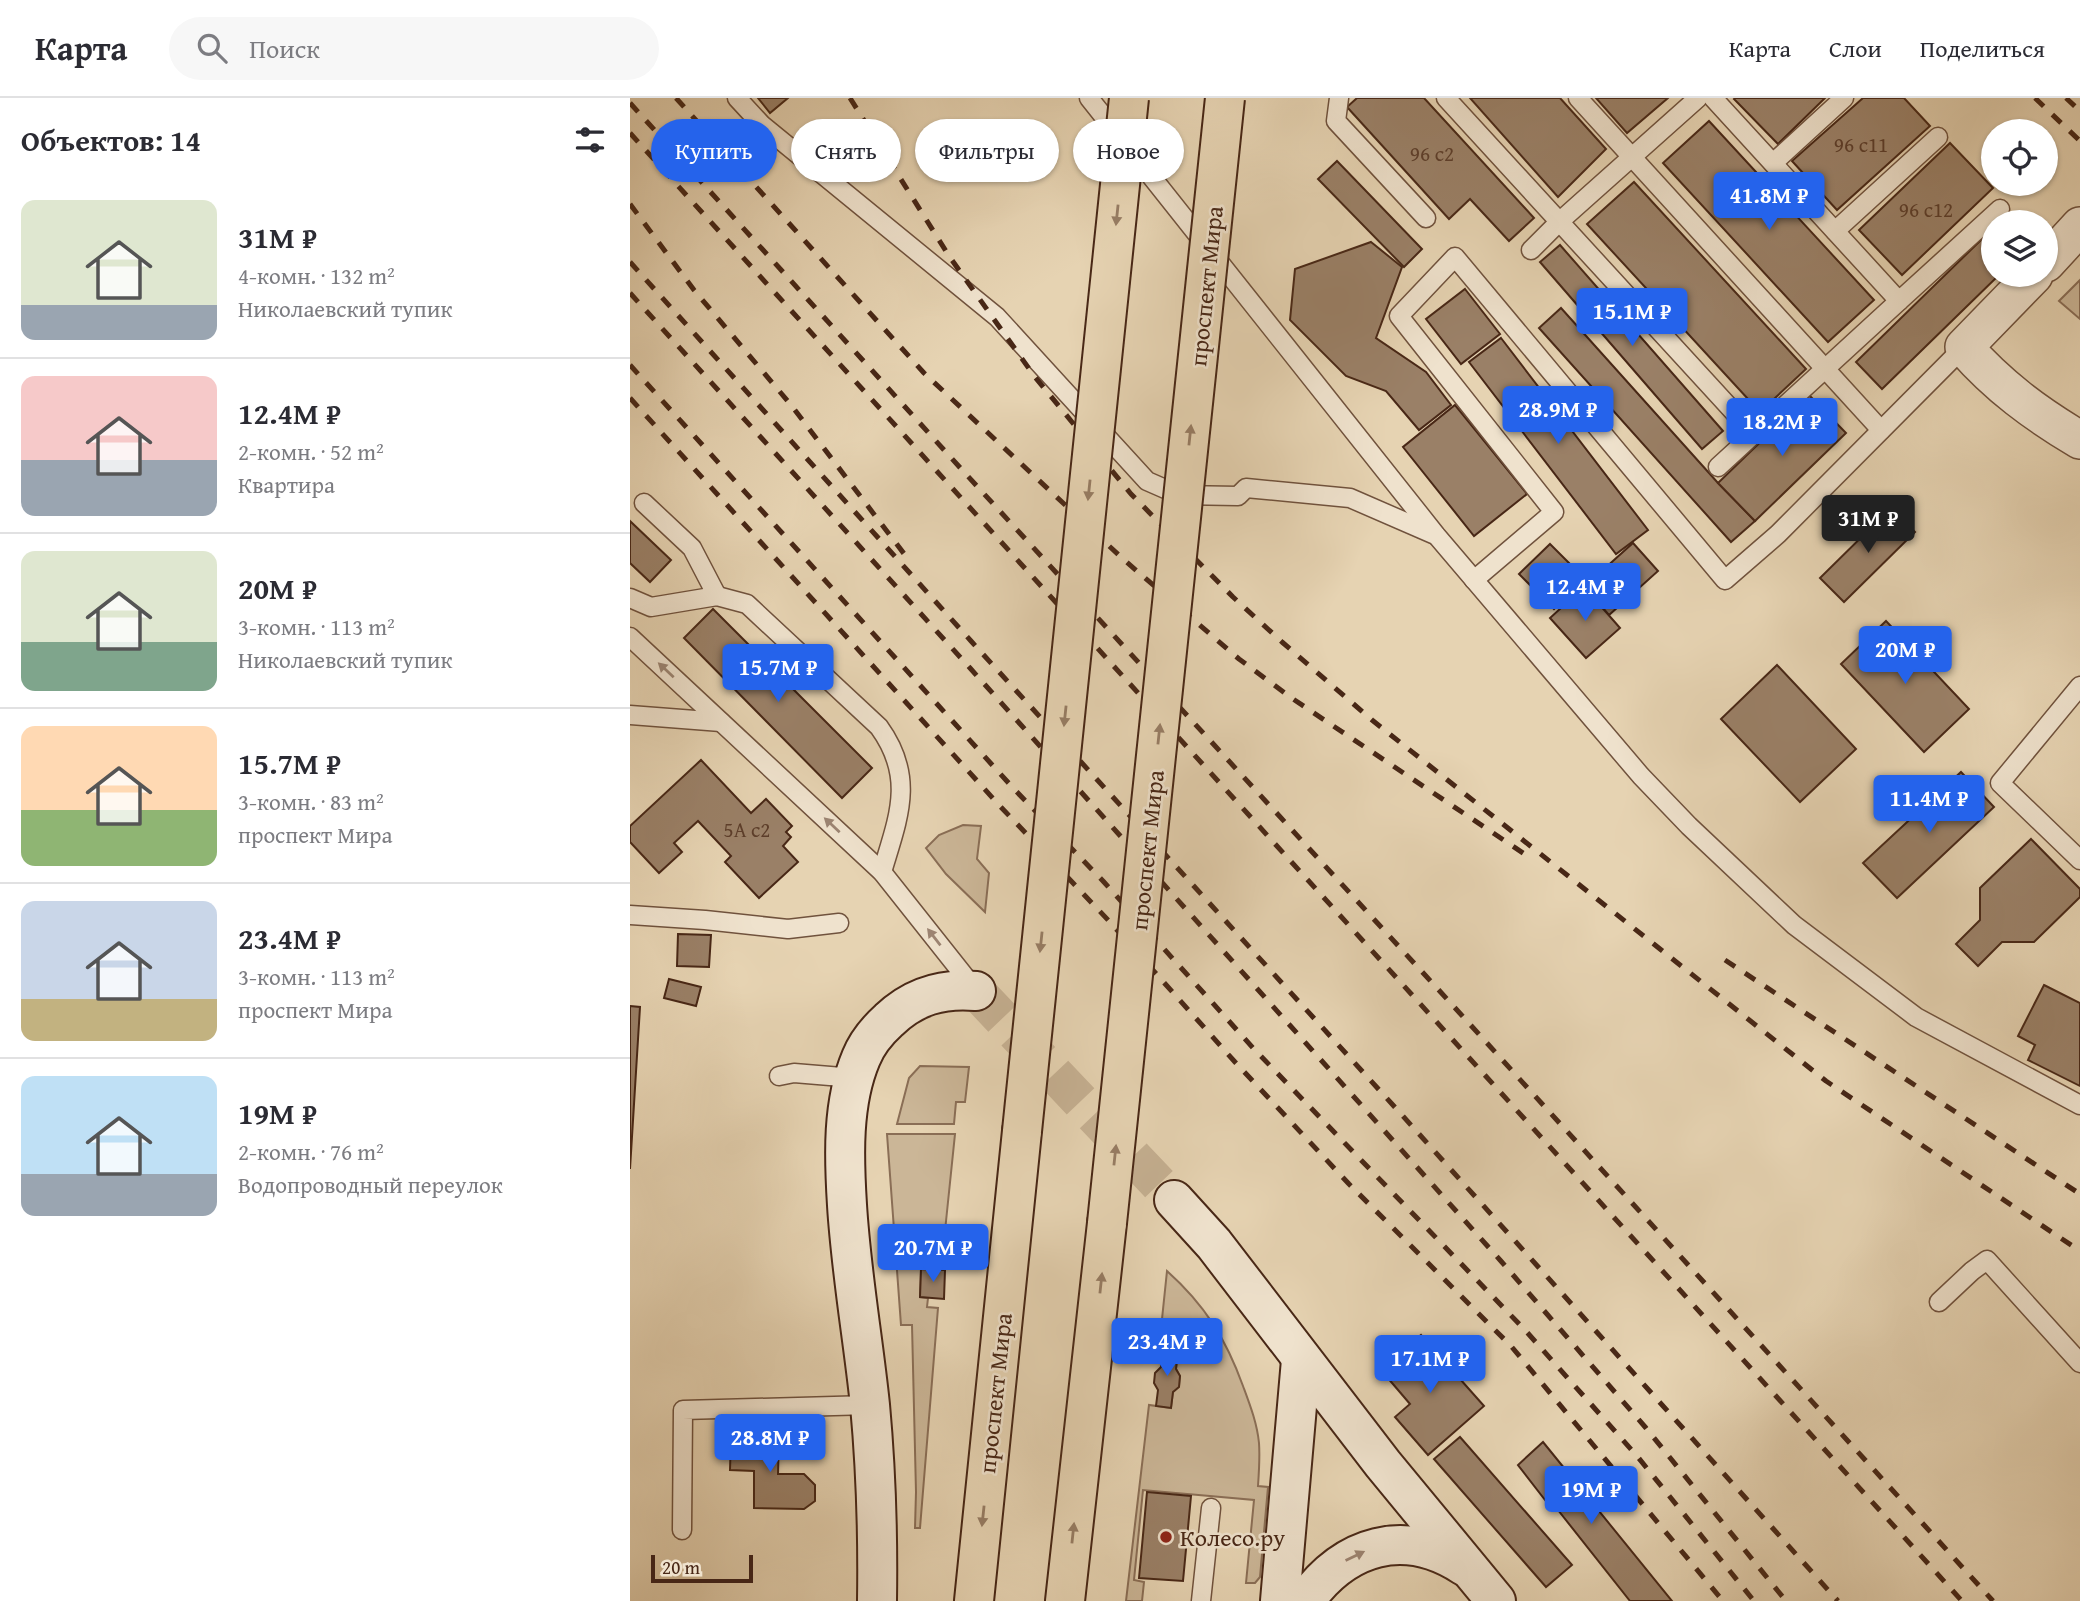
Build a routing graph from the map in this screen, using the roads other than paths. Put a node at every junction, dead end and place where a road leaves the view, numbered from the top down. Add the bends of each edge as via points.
1 (737, 98) edge
2 (1089, 98) edge
3 (1129, 98) edge
4 (1225, 98) edge
5 (1339, 98) edge
6 (1446, 98) edge
7 (1578, 98) edge
8 (1698, 98) edge
9 (1713, 98) edge
10 (1844, 98) edge
11 (1938, 137) dead end
12 (1632, 158) junction
13 (1773, 163) junction
14 (2000, 209) dead end
15 (1426, 218) dead end
16 (1559, 222) junction
17 (2080, 226) edge
18 (1835, 232) junction
19 (1531, 250) dead end
20 (2058, 250) edge
21 (2023, 287) edge
22 (1899, 301) junction
23 (1964, 347) junction
24 (1825, 369) junction
25 (1881, 430) junction
26 (1754, 434) junction
27 (2080, 440) edge
28 (1718, 467) dead end
29 (644, 503) dead end
30 (1436, 536) junction
31 (1474, 580) junction
32 (717, 596) junction
33 (630, 598) edge
34 (630, 637) edge
35 (2080, 686) edge
36 (630, 715) edge
37 (721, 722) junction
38 (2080, 860) edge
39 (881, 872) junction
40 (630, 915) edge
41 (839, 923) dead end
42 (976, 991) joint
43 (779, 1076) dead end
44 (854, 1078) junction
45 (2080, 1105) edge
46 (1174, 1200) tunnel mouth
47 (1939, 1302) dead end
48 (1301, 1360) junction
49 (2080, 1363) edge
50 (870, 1405) junction
51 (1211, 1508) dead end
52 (682, 1530) dead end
53 (1472, 1571) junction
54 (877, 1601) edge
55 (974, 1601) edge
56 (1065, 1601) edge
57 (1201, 1601) edge
58 (1280, 1601) edge
59 (1305, 1601) edge
60 (1496, 1601) edge

1 - 30 lane via 762,125 997,317 1147,481 1180,495 1238,496 1246,488 1350,498
2 - 30 lane
3 -> 55 main road, проспект Мира, bridge
56 -> 4 main road, проспект Мира, bridge
5 - 15 lane via 1336,121
6 - 16 lane
7 - 12 lane
8 - 12 lane
9 - 13 lane
10 - 13 lane
11 - 18 lane
12 - 16 lane
12 - 24 lane
13 - 18 lane
14 - 22 lane
16 - 19 lane
16 - 26 lane
17 - 20 street
18 - 22 lane
21 - 23 street
22 - 24 lane
23 - 25 lane
23 - 27 street via 1987,374
24 - 25 lane
24 - 26 lane
25 - 31 lane via 1726,580 1455,257 1399,316 1554,512
26 - 28 lane
29 - 32 lane via 692,548
30 - 31 lane
31 - 45 lane via 1641,776 1794,925 1916,1017
32 - 33 lane via 651,607
32 - 39 lane via 747,604 879,727 891,744 902,793
37 -> 34 lane
35 - 38 lane via 2000,783
36 - 37 lane
39 -> 37 lane
42 -> 39 lane
40 - 41 lane via 788,929
42 - 44 main road via 942,990 908,1004 871,1041
43 - 44 lane
44 - 50 main road via 844,1160
46 - 48 main road via 1214,1244
47 - 49 lane via 1987,1260
48 - 53 main road
48 - 58 main road
50 - 52 lane via 683,1409
50 - 54 main road via 877,1493
51 - 57 lane
59 -> 53 main road via 1327,1574 1345,1561 1389,1545 1432,1549
53 - 60 main road

